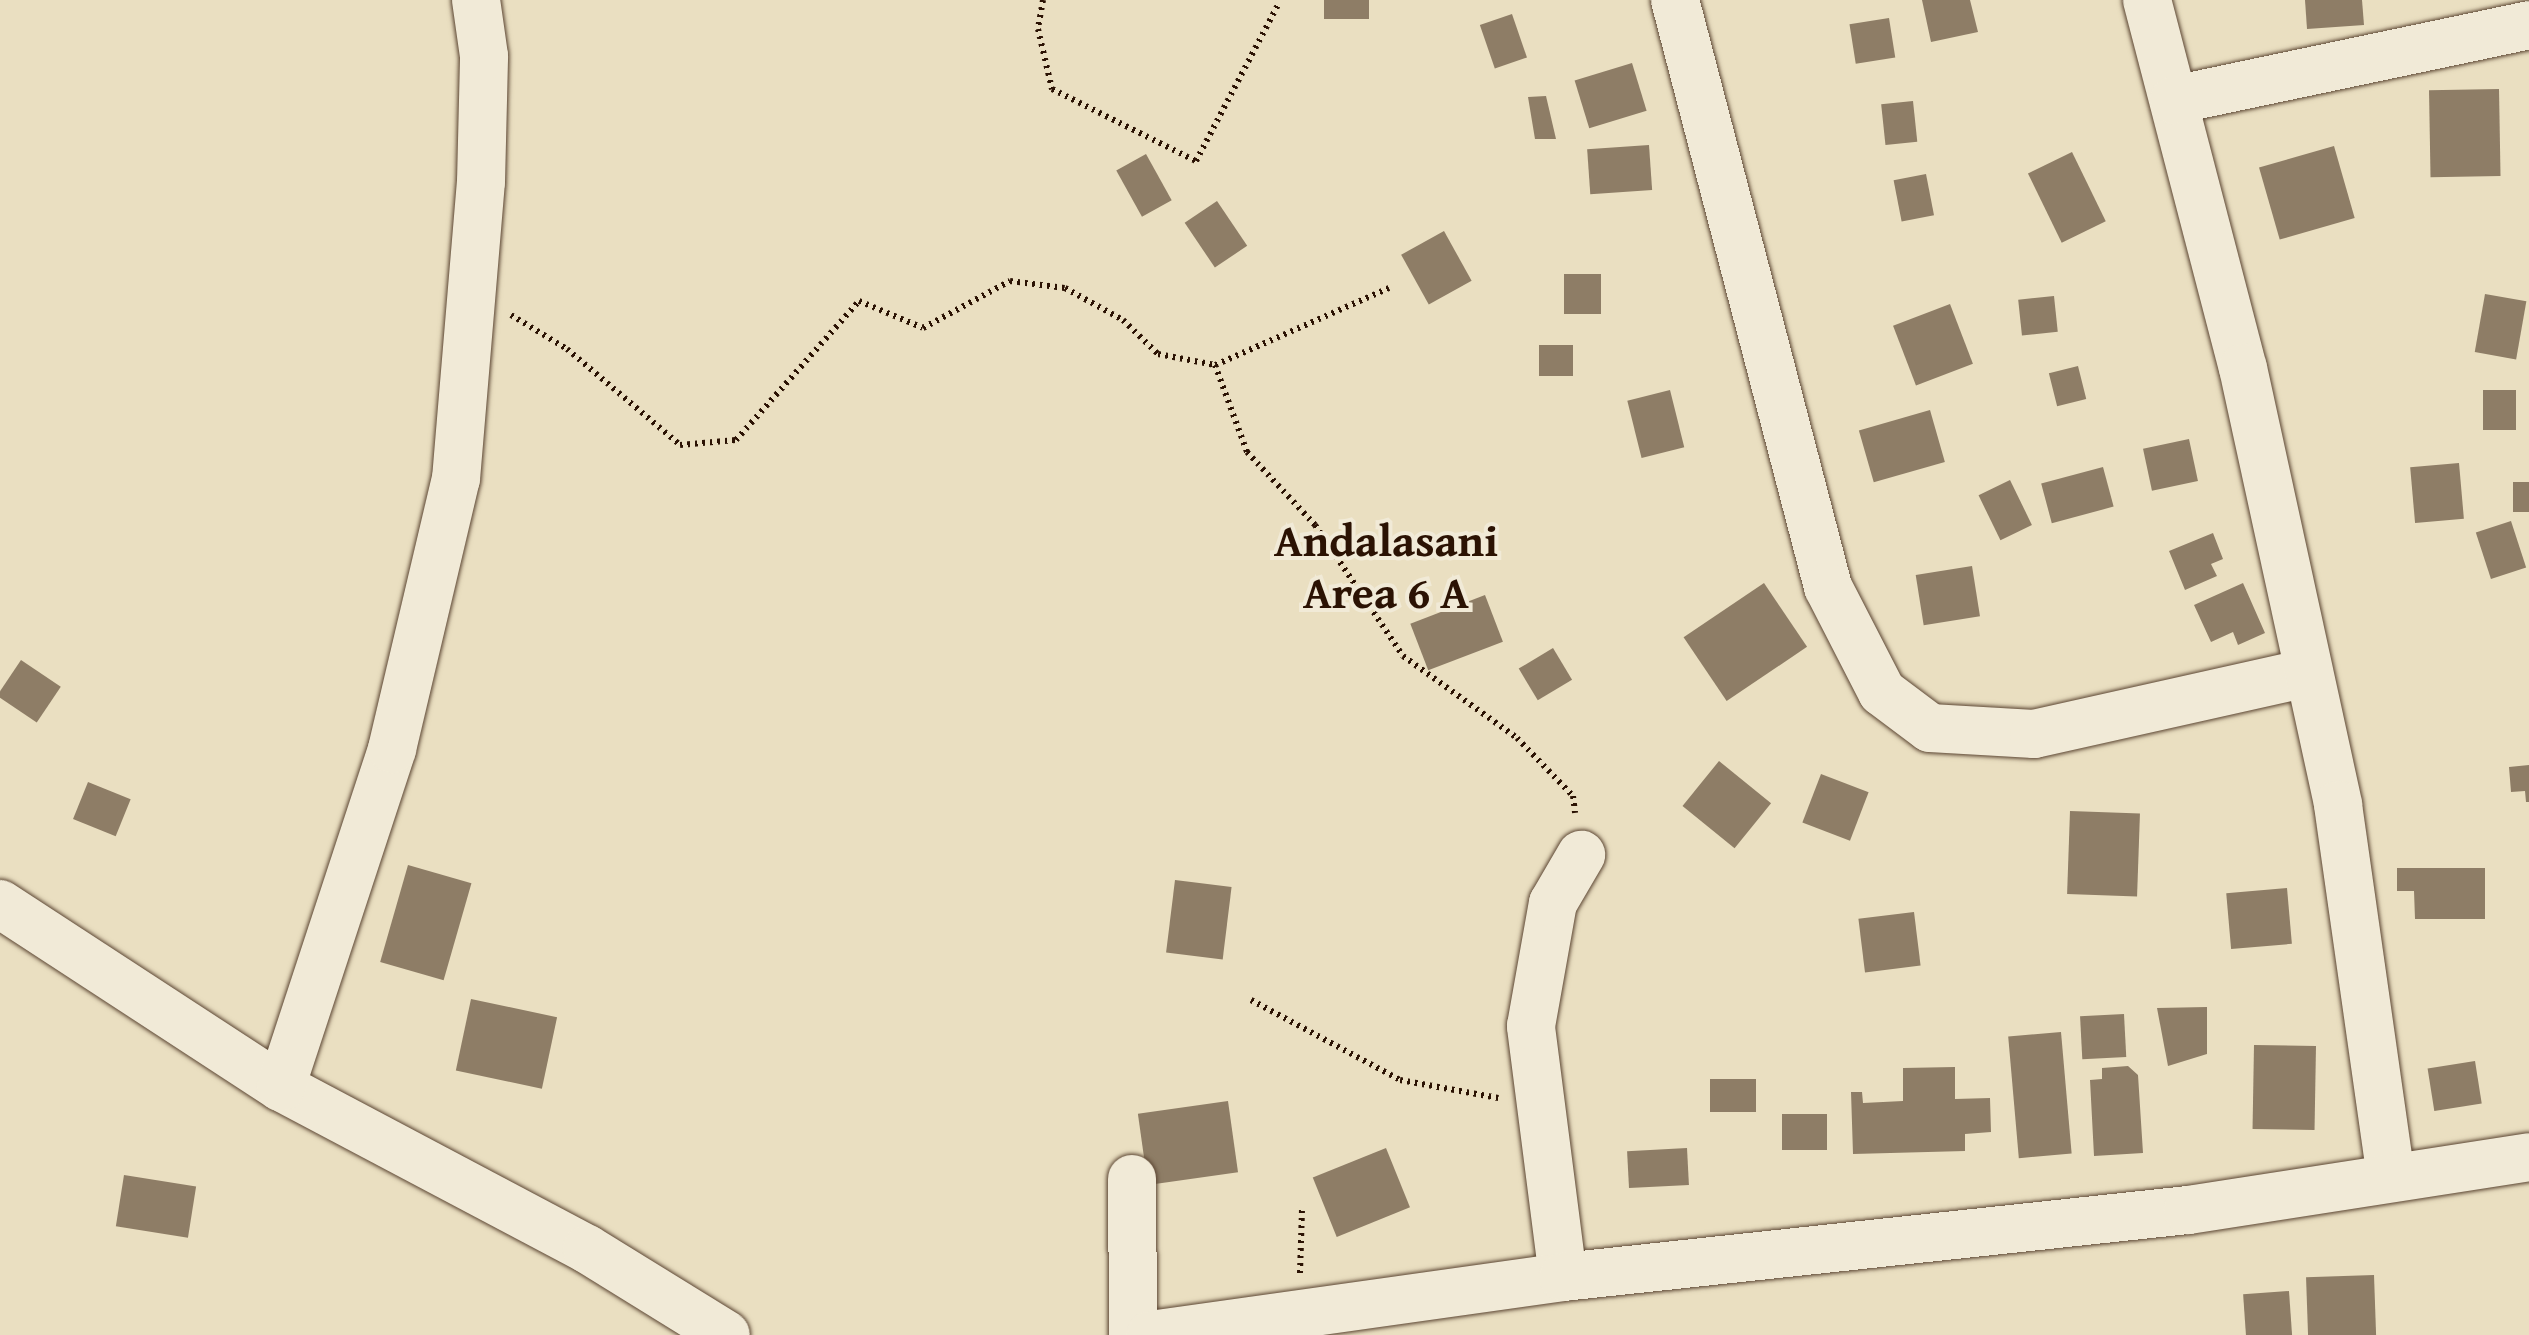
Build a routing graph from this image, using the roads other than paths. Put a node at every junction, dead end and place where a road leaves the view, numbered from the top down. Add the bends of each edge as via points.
1 (476, 0) edge
2 (1675, 0) edge
3 (2147, 0) edge
4 (2529, 25) edge
5 (2174, 100) junction
6 (2302, 674) junction
7 (1581, 855) road end
8 (0, 904) edge
9 (281, 1087) junction
10 (2529, 1157) edge
11 (2391, 1177) junction
12 (1132, 1179) dead end
13 (1563, 1277) junction
14 (726, 1335) edge
15 (1133, 1335) edge
16 (1152, 1335) edge

1 - 9 street via 484,56 476,294 456,478 392,749
2 - 6 street via 1828,587 1882,692 1930,728 2034,734
3 - 5 street
4 - 5 street
5 - 6 street via 2243,368
6 - 11 street via 2357,908
7 - 13 street via 1539,950 1531,1026
8 - 9 street
9 - 14 street via 586,1249
10 - 11 street
11 - 13 street via 2188,1210
12 - 15 street
13 - 16 street

